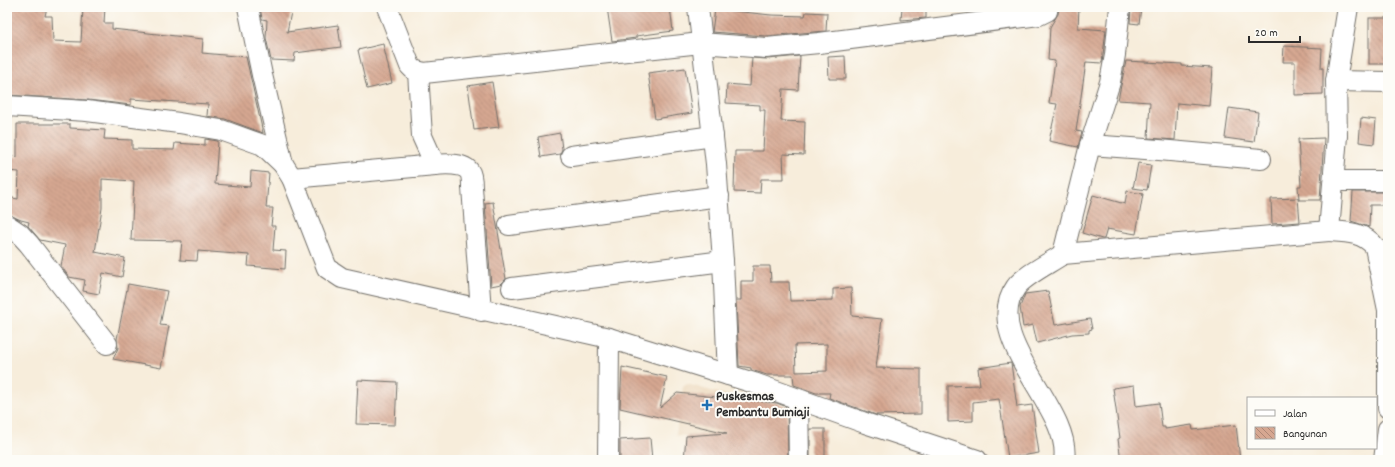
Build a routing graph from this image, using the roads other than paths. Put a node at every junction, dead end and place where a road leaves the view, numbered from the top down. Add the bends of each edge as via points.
1 (248, 7) edge
2 (387, 7) edge
3 (698, 7) edge
4 (1048, 7) edge
5 (1120, 7) edge
6 (1348, 7) edge
7 (991, 14) edge
8 (701, 43) junction
9 (418, 72) junction
10 (1336, 81) junction
11 (1388, 82) edge
12 (7, 106) edge
13 (713, 136) junction
14 (1090, 146) junction
15 (571, 156) dead end
16 (1261, 159) dead end
17 (435, 165) junction
18 (288, 171) junction
19 (1334, 181) junction
20 (1388, 181) edge
21 (718, 196) junction
22 (7, 225) edge
23 (509, 225) dead end
24 (1329, 231) junction
25 (1063, 254) junction
26 (723, 261) junction
27 (512, 288) dead end
28 (482, 310) junction
29 (1388, 310) edge
30 (609, 338) junction
31 (107, 344) dead end
32 (728, 375) junction
33 (798, 400) junction
34 (1388, 408) edge
35 (1388, 429) edge
36 (608, 460) edge
37 (799, 460) edge
38 (977, 460) edge
39 (1064, 460) edge
40 (1384, 460) edge

1 - 18 street via 262,75
2 - 9 street via 410,66
3 - 8 street
4 - 7 street via 1047,11 1039,15
5 - 14 street via 1110,82
6 - 10 street
7 - 8 street via 766,48
8 - 9 street via 428,73
8 - 13 street
9 - 17 street via 422,136
10 - 11 street
10 - 19 street via 1337,136
12 - 18 street via 87,111 222,130 263,145
13 - 15 street
13 - 21 street
14 - 16 street
14 - 25 street
17 - 18 street
17 - 28 street via 456,166 470,172
18 - 28 street via 327,268 355,282
19 - 20 street
19 - 24 street
21 - 23 street
21 - 26 street
22 - 31 street via 19,233
24 - 25 street
24 - 29 street via 1361,236 1375,247
25 - 39 street via 1025,279 1016,288 1010,300 1008,322 1026,368 1064,442
26 - 27 street
26 - 32 street
28 - 30 street
29 - 34 street
30 - 32 street
30 - 36 street
32 - 33 street
33 - 37 street
33 - 38 street
35 - 40 street

